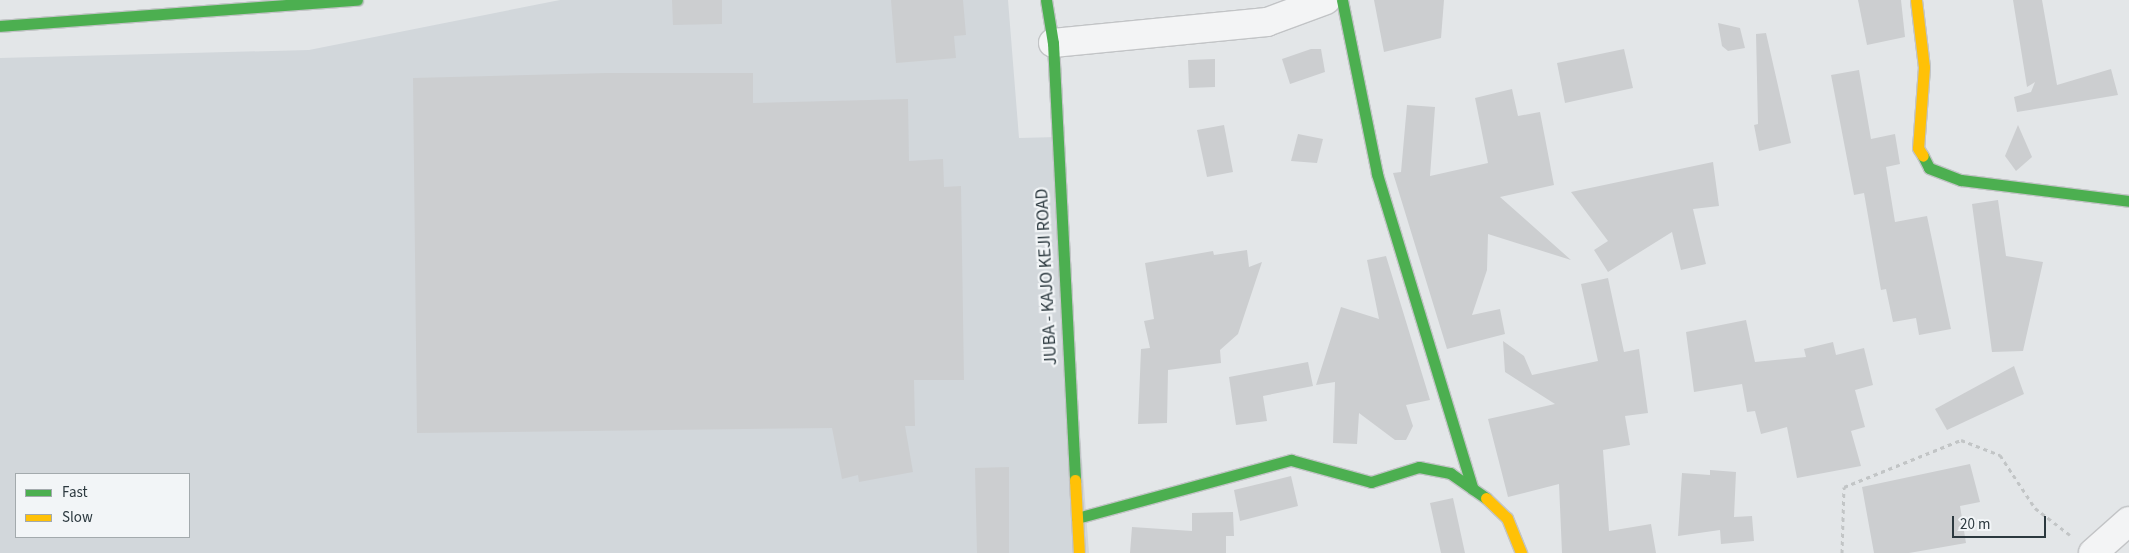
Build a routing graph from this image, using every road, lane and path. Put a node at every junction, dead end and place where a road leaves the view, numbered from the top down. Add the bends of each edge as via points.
1 (356, 0) edge
2 (1046, 0) edge
3 (1326, 0) edge
4 (1342, 0) edge
5 (1916, 0) edge
6 (0, 26) edge
7 (1053, 43) junction
8 (2129, 201) edge
9 (1473, 488) junction
10 (1078, 518) junction
11 (2129, 521) edge
12 (2085, 547) edge
13 (1079, 553) edge
14 (1521, 553) edge
15 (1842, 553) edge

1 - 6 street
2 - 7 street, JUBA - KAJO KEJI ROAD
3 - 7 street via 1267,22
4 - 9 street via 1377,174
5 - 8 street via 1924,67 1918,148 1929,168 1961,180
7 - 10 street, JUBA - KAJO KEJI ROAD
9 - 10 street via 1450,473 1419,467 1371,482 1291,460 1260,464 1172,494
9 - 14 street via 1507,518
10 - 13 street, JUBA - KAJO KEJI ROAD
11 - 12 street
12 - 15 path via 2035,508 2000,455 1961,440 1844,487

